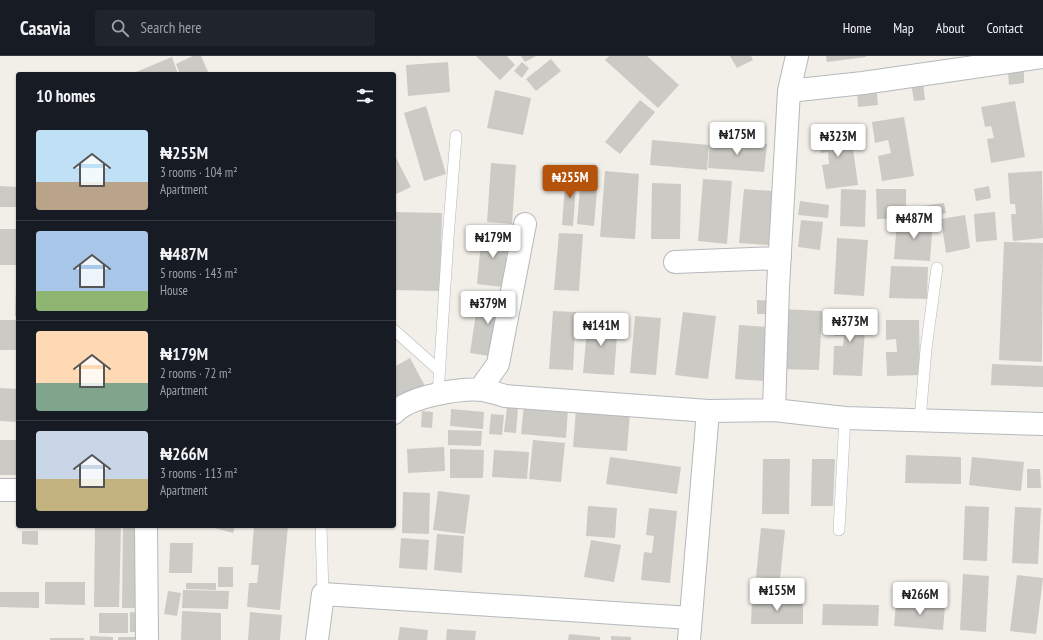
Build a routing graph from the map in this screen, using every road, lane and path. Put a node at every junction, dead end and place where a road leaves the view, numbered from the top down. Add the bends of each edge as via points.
1 (796, 56) edge
2 (1043, 57) edge
3 (789, 91) junction
4 (456, 136) dead end
5 (525, 224) dead end
6 (780, 258) junction
7 (675, 262) dead end
8 (937, 268) dead end
9 (396, 332) edge
10 (440, 370) junction
11 (484, 390) junction
12 (438, 394) junction
13 (774, 410) junction
14 (396, 411) edge
15 (708, 411) junction
16 (845, 418) junction
17 (920, 420) junction
18 (1043, 424) edge
19 (0, 490) edge
20 (16, 490) edge
21 (146, 528) edge
22 (320, 528) edge
23 (840, 530) dead end
24 (323, 594) junction
25 (690, 618) junction
26 (146, 640) edge
27 (317, 640) edge
28 (689, 640) edge

1 - 3 street
2 - 3 street
3 - 6 street
4 - 10 lane
5 - 11 street via 498,364 484,382
6 - 7 street
6 - 13 street
8 - 17 lane
9 - 10 lane
10 - 12 lane
11 - 12 street
11 - 15 street via 505,396
12 - 14 street via 420,397
13 - 15 street
13 - 16 street
15 - 25 street
16 - 17 street
16 - 23 lane
17 - 18 street
19 - 20 street
21 - 26 street
22 - 24 lane
24 - 25 street
24 - 27 street
25 - 28 street

